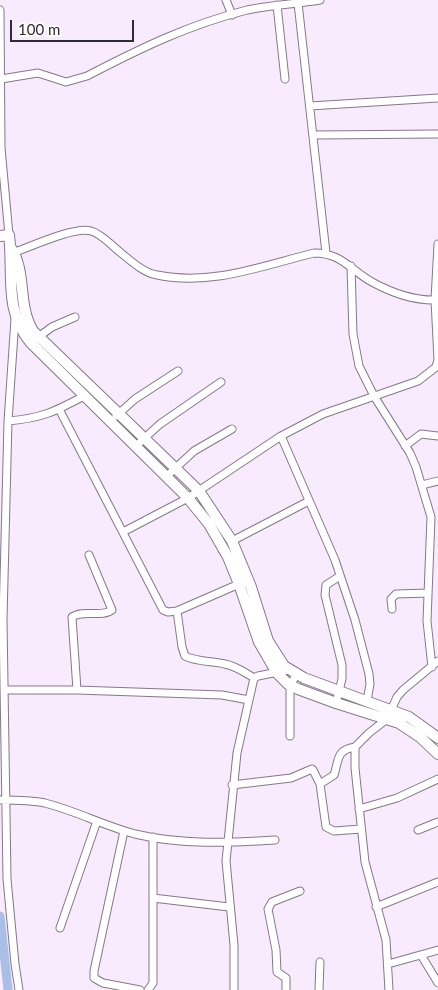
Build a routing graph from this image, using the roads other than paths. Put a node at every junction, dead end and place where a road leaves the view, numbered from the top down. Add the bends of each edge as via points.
1 (226, 0) edge
2 (320, 0) edge
3 (280, 3) edge
4 (298, 3) junction
5 (0, 10) edge
6 (232, 15) junction
7 (1, 79) edge
8 (285, 79) dead end
9 (438, 98) edge
10 (310, 106) junction
11 (438, 134) edge
12 (313, 135) junction
13 (4, 235) edge
14 (438, 244) edge
15 (12, 251) junction
16 (326, 253) junction
17 (351, 266) junction
18 (437, 266) edge
19 (437, 300) edge
20 (75, 317) dead end
21 (15, 318) junction
22 (34, 340) junction
23 (178, 371) dead end
24 (221, 382) dead end
25 (84, 396) junction
26 (374, 396) junction
27 (59, 409) junction
28 (118, 414) junction
29 (8, 421) junction
30 (111, 422) junction
31 (232, 429) dead end
32 (281, 436) junction
33 (438, 436) edge
34 (140, 442) junction
35 (405, 446) junction
36 (171, 472) junction
37 (438, 481) edge
38 (422, 485) junction
39 (199, 492) junction
40 (188, 498) junction
41 (309, 501) junction
42 (123, 532) junction
43 (232, 541) junction
44 (88, 555) dead end
45 (340, 576) junction
46 (239, 584) junction
47 (428, 593) junction
48 (392, 609) dead end
49 (177, 611) junction
50 (438, 662) edge
51 (432, 667) junction
52 (292, 672) junction
53 (277, 673) junction
54 (254, 678) junction
55 (290, 685) junction
56 (5, 690) junction
57 (77, 690) junction
58 (339, 690) junction
59 (249, 700) junction
60 (367, 701) junction
61 (336, 703) junction
62 (389, 715) junction
63 (290, 736) dead end
64 (438, 738) edge
65 (355, 747) junction
66 (438, 754) edge
67 (438, 779) edge
68 (320, 784) junction
69 (232, 785) junction
70 (3, 800) edge
71 (359, 809) junction
72 (97, 821) junction
73 (438, 822) edge
74 (361, 829) junction
75 (418, 830) dead end
76 (124, 831) junction
77 (153, 837) junction
78 (275, 840) dead end
79 (228, 843) junction
80 (438, 882) edge
81 (300, 891) dead end
82 (153, 898) junction
83 (229, 907) junction
84 (376, 907) junction
85 (60, 928) dead end
86 (438, 950) edge
87 (421, 955) junction
88 (320, 962) dead end
89 (388, 964) junction
90 (438, 983) edge
91 (19, 990) edge
92 (140, 990) edge
93 (148, 990) edge
94 (234, 990) edge
95 (286, 990) edge
96 (319, 990) edge
97 (389, 990) edge

1 - 6 street
2 - 4 street
3 - 4 street
3 - 6 street
3 - 8 street
4 - 10 street
5 - 7 street
6 - 7 street via 176,32 87,76 66,82 38,73
7 - 13 street
9 - 10 street
10 - 12 street
11 - 12 street
12 - 16 street
13 - 15 street
14 - 18 street
15 - 16 street via 84,230 101,237 154,275 191,280 233,275 314,253
15 - 21 street via 10,272
15 - 22 street via 19,264 27,320
16 - 17 street
17 - 19 street via 372,282 404,296
17 - 26 street via 355,351
18 - 19 street
19 - 26 street via 436,367 418,381
20 - 22 street via 52,327
21 - 22 street via 21,331
21 - 29 street
22 - 25 street
22 - 28 street
23 - 28 street
24 - 34 street
25 - 27 street
25 - 30 street
26 - 32 street via 323,414
26 - 35 street
27 - 29 street via 38,417
27 - 42 street
28 - 30 street
28 - 34 street
29 - 56 street via 3,619
30 - 34 street
31 - 36 street via 194,451
32 - 39 street
32 - 41 street
33 - 35 street via 421,434
34 - 36 street
35 - 38 street
36 - 39 street
36 - 40 street
37 - 38 street
38 - 47 street via 432,525
39 - 40 street
39 - 43 street
40 - 42 street
40 - 46 street via 218,539
41 - 43 street
41 - 45 street
42 - 49 street via 158,604 168,612
43 - 52 street via 268,641 280,662
44 - 57 street via 112,610 72,617
45 - 58 street via 326,586 325,595 342,665
45 - 60 street via 369,674
46 - 49 street
46 - 53 street via 259,642
47 - 48 street via 396,594 391,599
47 - 51 street via 427,625
49 - 54 street via 186,656 227,664
50 - 51 street
51 - 62 street via 403,690
52 - 53 street
52 - 55 street
52 - 58 street
53 - 54 street
53 - 55 street
54 - 59 street
55 - 61 street
55 - 63 street
56 - 57 street
56 - 70 street
57 - 59 street via 222,695
58 - 60 street
58 - 61 street
59 - 69 street
60 - 62 street
61 - 62 street
62 - 64 street via 409,717
62 - 65 street
62 - 66 street
65 - 68 street via 343,751 334,775
65 - 71 street
67 - 71 street via 397,798
68 - 69 street via 312,769 291,778
68 - 74 street via 326,827 334,831
69 - 79 street
70 - 72 street via 44,803
70 - 91 street via 7,879
71 - 74 street
72 - 76 street
72 - 85 street
73 - 75 street
74 - 84 street
76 - 77 street
76 - 92 street via 94,978 103,983
77 - 79 street
77 - 82 street
78 - 79 street
79 - 83 street
80 - 84 street
81 - 95 street via 272,902 268,909 277,972 286,978
82 - 83 street
82 - 93 street via 153,983
83 - 94 street via 234,946
84 - 89 street via 386,940
86 - 87 street
87 - 89 street
87 - 90 street
88 - 96 street
89 - 97 street

